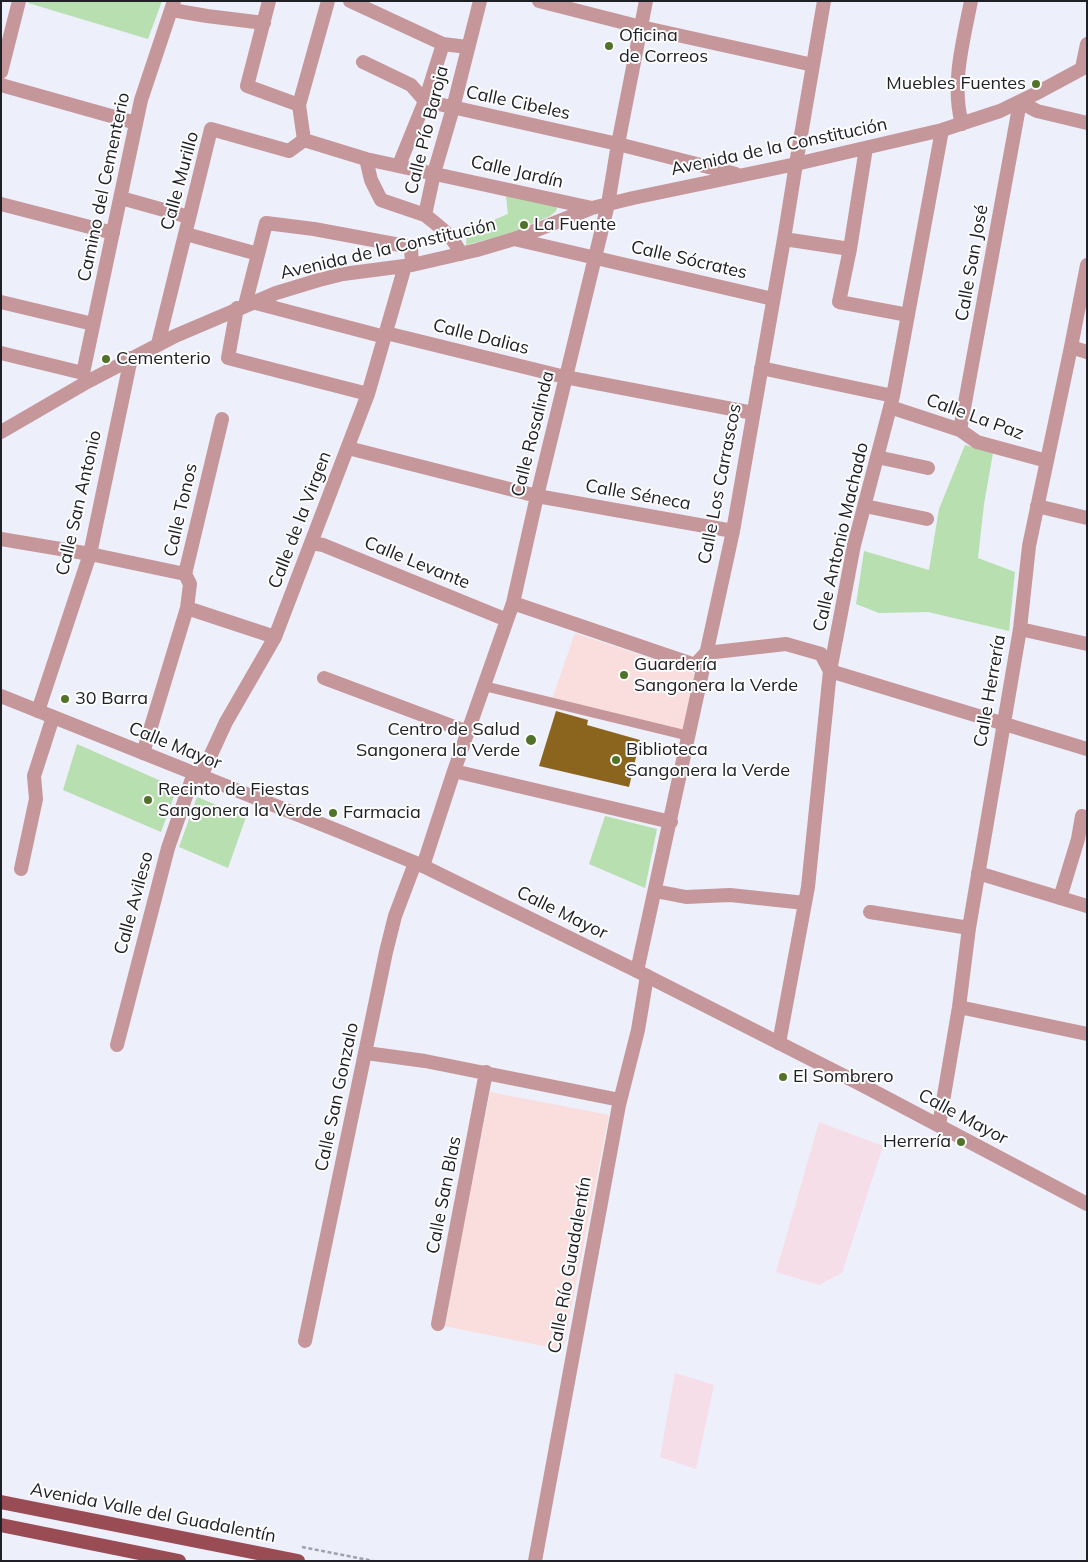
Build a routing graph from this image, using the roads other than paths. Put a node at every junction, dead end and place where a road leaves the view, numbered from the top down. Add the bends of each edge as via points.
1 (19, 1) edge
2 (268, 1) edge
3 (328, 1) edge
4 (350, 1) edge
5 (480, 1) edge
6 (539, 1) edge
7 (646, 1) edge
8 (824, 1) edge
9 (971, 1) edge
10 (173, 5) edge
11 (264, 23) junction
12 (641, 26) junction
13 (443, 44) junction
14 (1087, 44) edge
15 (467, 48) junction
16 (363, 62) dead end
17 (813, 65) junction
18 (1084, 67) edge
19 (1, 72) edge
20 (1, 85) edge
21 (425, 101) junction
22 (1020, 102) junction
23 (299, 105) junction
24 (453, 108) junction
25 (1087, 123) edge
26 (136, 124) junction
27 (962, 124) junction
28 (942, 130) junction
29 (304, 140) junction
30 (618, 144) junction
31 (866, 148) junction
32 (366, 159) junction
33 (796, 164) junction
34 (399, 165) junction
35 (434, 173) junction
36 (740, 175) junction
37 (120, 198) junction
38 (1, 204) edge
39 (608, 204) junction
40 (592, 208) junction
41 (425, 215) junction
42 (190, 217) junction
43 (113, 233) junction
44 (186, 234) junction
45 (514, 239) junction
46 (784, 239) junction
47 (850, 249) junction
48 (258, 254) junction
49 (461, 254) junction
50 (596, 258) junction
51 (409, 265) junction
52 (1087, 265) edge
53 (774, 299) junction
54 (1, 302) edge
55 (245, 305) junction
56 (908, 315) junction
57 (93, 324) junction
58 (386, 335) junction
59 (158, 344) junction
60 (1071, 347) junction
61 (1087, 352) edge
62 (1, 353) edge
63 (131, 358) junction
64 (761, 368) junction
65 (565, 377) junction
66 (85, 378) junction
67 (368, 394) junction
68 (891, 402) junction
69 (753, 413) junction
70 (222, 419) dead end
71 (960, 430) junction
72 (1, 432) edge
73 (348, 448) junction
74 (878, 457) junction
75 (1047, 461) junction
76 (928, 468) dead end
77 (536, 496) junction
78 (865, 506) junction
79 (1037, 506) junction
80 (1087, 518) edge
81 (927, 519) dead end
82 (733, 530) junction
83 (1, 538) edge
84 (312, 543) junction
85 (90, 554) junction
86 (185, 574) junction
87 (513, 603) junction
88 (187, 608) junction
89 (507, 620) junction
90 (1020, 629) junction
91 (275, 637) junction
92 (1087, 644) edge
93 (706, 653) junction
94 (830, 671) junction
95 (324, 678) dead end
96 (484, 686) junction
97 (1, 696) edge
98 (38, 711) junction
99 (53, 717) junction
100 (1002, 724) junction
101 (468, 732) junction
102 (689, 736) junction
103 (1087, 749) edge
104 (143, 753) junction
105 (454, 771) junction
106 (198, 775) junction
107 (1082, 816) dead end
108 (671, 822) junction
109 (419, 864) junction
110 (21, 869) dead end
111 (978, 873) junction
112 (655, 891) junction
113 (1060, 898) junction
114 (805, 903) junction
115 (1087, 906) edge
116 (870, 912) dead end
117 (969, 928) junction
118 (642, 974) junction
119 (959, 1007) junction
120 (1087, 1034) edge
121 (779, 1043) junction
122 (118, 1045) dead end
123 (366, 1053) junction
124 (486, 1072) junction
125 (620, 1100) junction
126 (939, 1125) junction
127 (1087, 1204) edge
128 (438, 1324) dead end
129 (306, 1341) dead end
130 (1, 1502) edge
131 (1, 1525) edge
132 (179, 1561) edge
133 (298, 1561) edge
134 (535, 1561) edge

1 - 19 street
2 - 11 street
3 - 23 street
4 - 13 street
5 - 15 street, Calle Pío Baroja
6 - 12 street
7 - 12 street, Calle Rosalinda
8 - 17 street, Calle Los Carrascos
9 - 27 street via 958,71 957,108
10 - 11 street via 207,16
10 - 26 street, Camino del Cementerio
11 - 23 street via 247,86
12 - 17 street
12 - 30 street, Calle Rosalinda
13 - 15 street
13 - 21 street
14 - 18 street
15 - 24 street, Calle Pío Baroja
16 - 21 street via 411,85
17 - 33 street, Calle Los Carrascos
18 - 22 street, Avenida de la Constitución
20 - 26 street
21 - 24 street, Calle Cibeles
21 - 34 street
22 - 25 street via 1037,111
22 - 27 street, Avenida de la Constitución
22 - 71 street, Calle San José
23 - 29 street
24 - 30 street, Calle Cibeles
24 - 35 street, Calle Pío Baroja
26 - 37 street, Camino del Cementerio
27 - 28 street, Avenida de la Constitución
28 - 31 street, Avenida de la Constitución
28 - 56 street, Calle Antonio Machado
29 - 32 street
29 - 42 street, Calle Murillo via 289,151 211,128
30 - 36 street, Calle Cibeles
30 - 39 street, Calle Rosalinda
31 - 33 street, Avenida de la Constitución
31 - 47 street
32 - 34 street
32 - 41 street via 371,180 382,200
33 - 36 street, Avenida de la Constitución
33 - 46 street, Calle Los Carrascos
34 - 35 street, Calle Jardín
35 - 40 street, Calle Jardín
35 - 41 street, Calle Pío Baroja
36 - 39 street, Avenida de la Constitución
37 - 42 street
37 - 43 street, Camino del Cementerio
38 - 43 street
39 - 40 street, Avenida de la Constitución
39 - 50 street, Calle Rosalinda
40 - 45 street, Avenida de la Constitución
41 - 49 street, Calle Pío Baroja via 448,233
42 - 44 street, Calle Murillo
43 - 57 street, Camino del Cementerio
44 - 48 street
44 - 59 street, Calle Murillo
45 - 49 street, Avenida de la Constitución
45 - 50 street, Calle Sócrates
46 - 47 street
46 - 53 street, Calle Los Carrascos
47 - 56 street via 839,302
48 - 51 street via 266,222 411,246
48 - 55 street
49 - 51 street, Avenida de la Constitución
50 - 53 street, Calle Sócrates
50 - 65 street, Calle Rosalinda
51 - 55 street, Avenida de la Constitución via 324,279
51 - 58 street, Calle de la Virgen
52 - 60 street, Calle Herrería
53 - 64 street, Calle Los Carrascos
54 - 57 street
55 - 58 street, Calle Dalias
55 - 59 street, Avenida de la Constitución
55 - 67 street via 228,358
56 - 68 street, Calle Antonio Machado
57 - 66 street, Camino del Cementerio
58 - 65 street, Calle Dalias
58 - 67 street, Calle de la Virgen
59 - 63 street, Avenida de la Constitución
60 - 61 street
60 - 75 street, Calle Herrería
62 - 66 street
63 - 66 street, Avenida de la Constitución
63 - 85 street, Calle San Antonio
64 - 68 street, Calle La Paz
64 - 69 street, Calle Los Carrascos
65 - 69 street, Calle Dalias
65 - 77 street, Calle Rosalinda
66 - 72 street, Avenida de la Constitución
67 - 73 street, Calle de la Virgen
68 - 71 street, Calle La Paz
68 - 74 street, Calle Antonio Machado
69 - 82 street, Calle Los Carrascos
70 - 86 street, Calle Tonos
71 - 75 street, Calle La Paz via 977,442
73 - 77 street, Calle Séneca
73 - 84 street, Calle de la Virgen
74 - 76 street
74 - 78 street, Calle Antonio Machado
75 - 79 street, Calle Herrería
77 - 82 street, Calle Séneca
77 - 87 street, Calle Rosalinda
78 - 81 street
78 - 94 street, Calle Antonio Machado via 854,545
79 - 80 street
79 - 90 street, Calle Herrería
82 - 93 street, Calle Los Carrascos
83 - 85 street
84 - 89 street, Calle Levante via 324,545
84 - 91 street, Calle de la Virgen
85 - 86 street
85 - 98 street, Calle San Antonio
86 - 88 street, Calle Tonos via 190,584
87 - 89 street, Calle Rosalinda
87 - 93 street via 695,665
88 - 91 street
88 - 104 street, Calle Tonos
89 - 96 street, Calle Rosalinda
90 - 92 street
90 - 100 street, Calle Herrería
91 - 106 street, Calle de la Virgen
93 - 94 street via 786,644 821,654
93 - 102 street, Calle Los Carrascos
94 - 100 street
94 - 114 street, Calle Antonio Machado
95 - 101 street
96 - 101 street, Calle Rosalinda
96 - 102 street
97 - 98 street, Calle Mayor
98 - 99 street, Calle Mayor
99 - 104 street, Calle Mayor
99 - 110 street via 34,776 36,799
100 - 103 street
100 - 111 street, Calle Herrería
101 - 105 street, Calle Rosalinda
102 - 108 street, Calle Los Carrascos
104 - 106 street, Calle Mayor
105 - 108 street
105 - 109 street, Calle Rosalinda
106 - 109 street, Calle Mayor
106 - 122 street, Calle Avileso via 168,848
107 - 113 street
108 - 112 street, Calle Los Carrascos
109 - 118 street, Calle Mayor
109 - 123 street, Calle San Gonzalo via 395,916
111 - 113 street
111 - 117 street, Calle Herrería
112 - 114 street via 686,897 730,895
112 - 118 street, Calle Los Carrascos
113 - 115 street
114 - 121 street, Calle Antonio Machado
116 - 117 street
117 - 119 street, Calle Herrería
118 - 121 street, Calle Mayor
118 - 125 street, Calle Río Guadalentín via 638,1030
119 - 120 street
119 - 126 street, Calle Herrería
121 - 126 street, Calle Mayor
123 - 124 street
123 - 129 street, Calle San Gonzalo
124 - 125 street
124 - 128 street, Calle San Blas
125 - 134 street, Calle Río Guadalentín
126 - 127 street, Calle Mayor
130 - 133 main road, Avenida Valle del Guadalentín
131 - 132 main road

